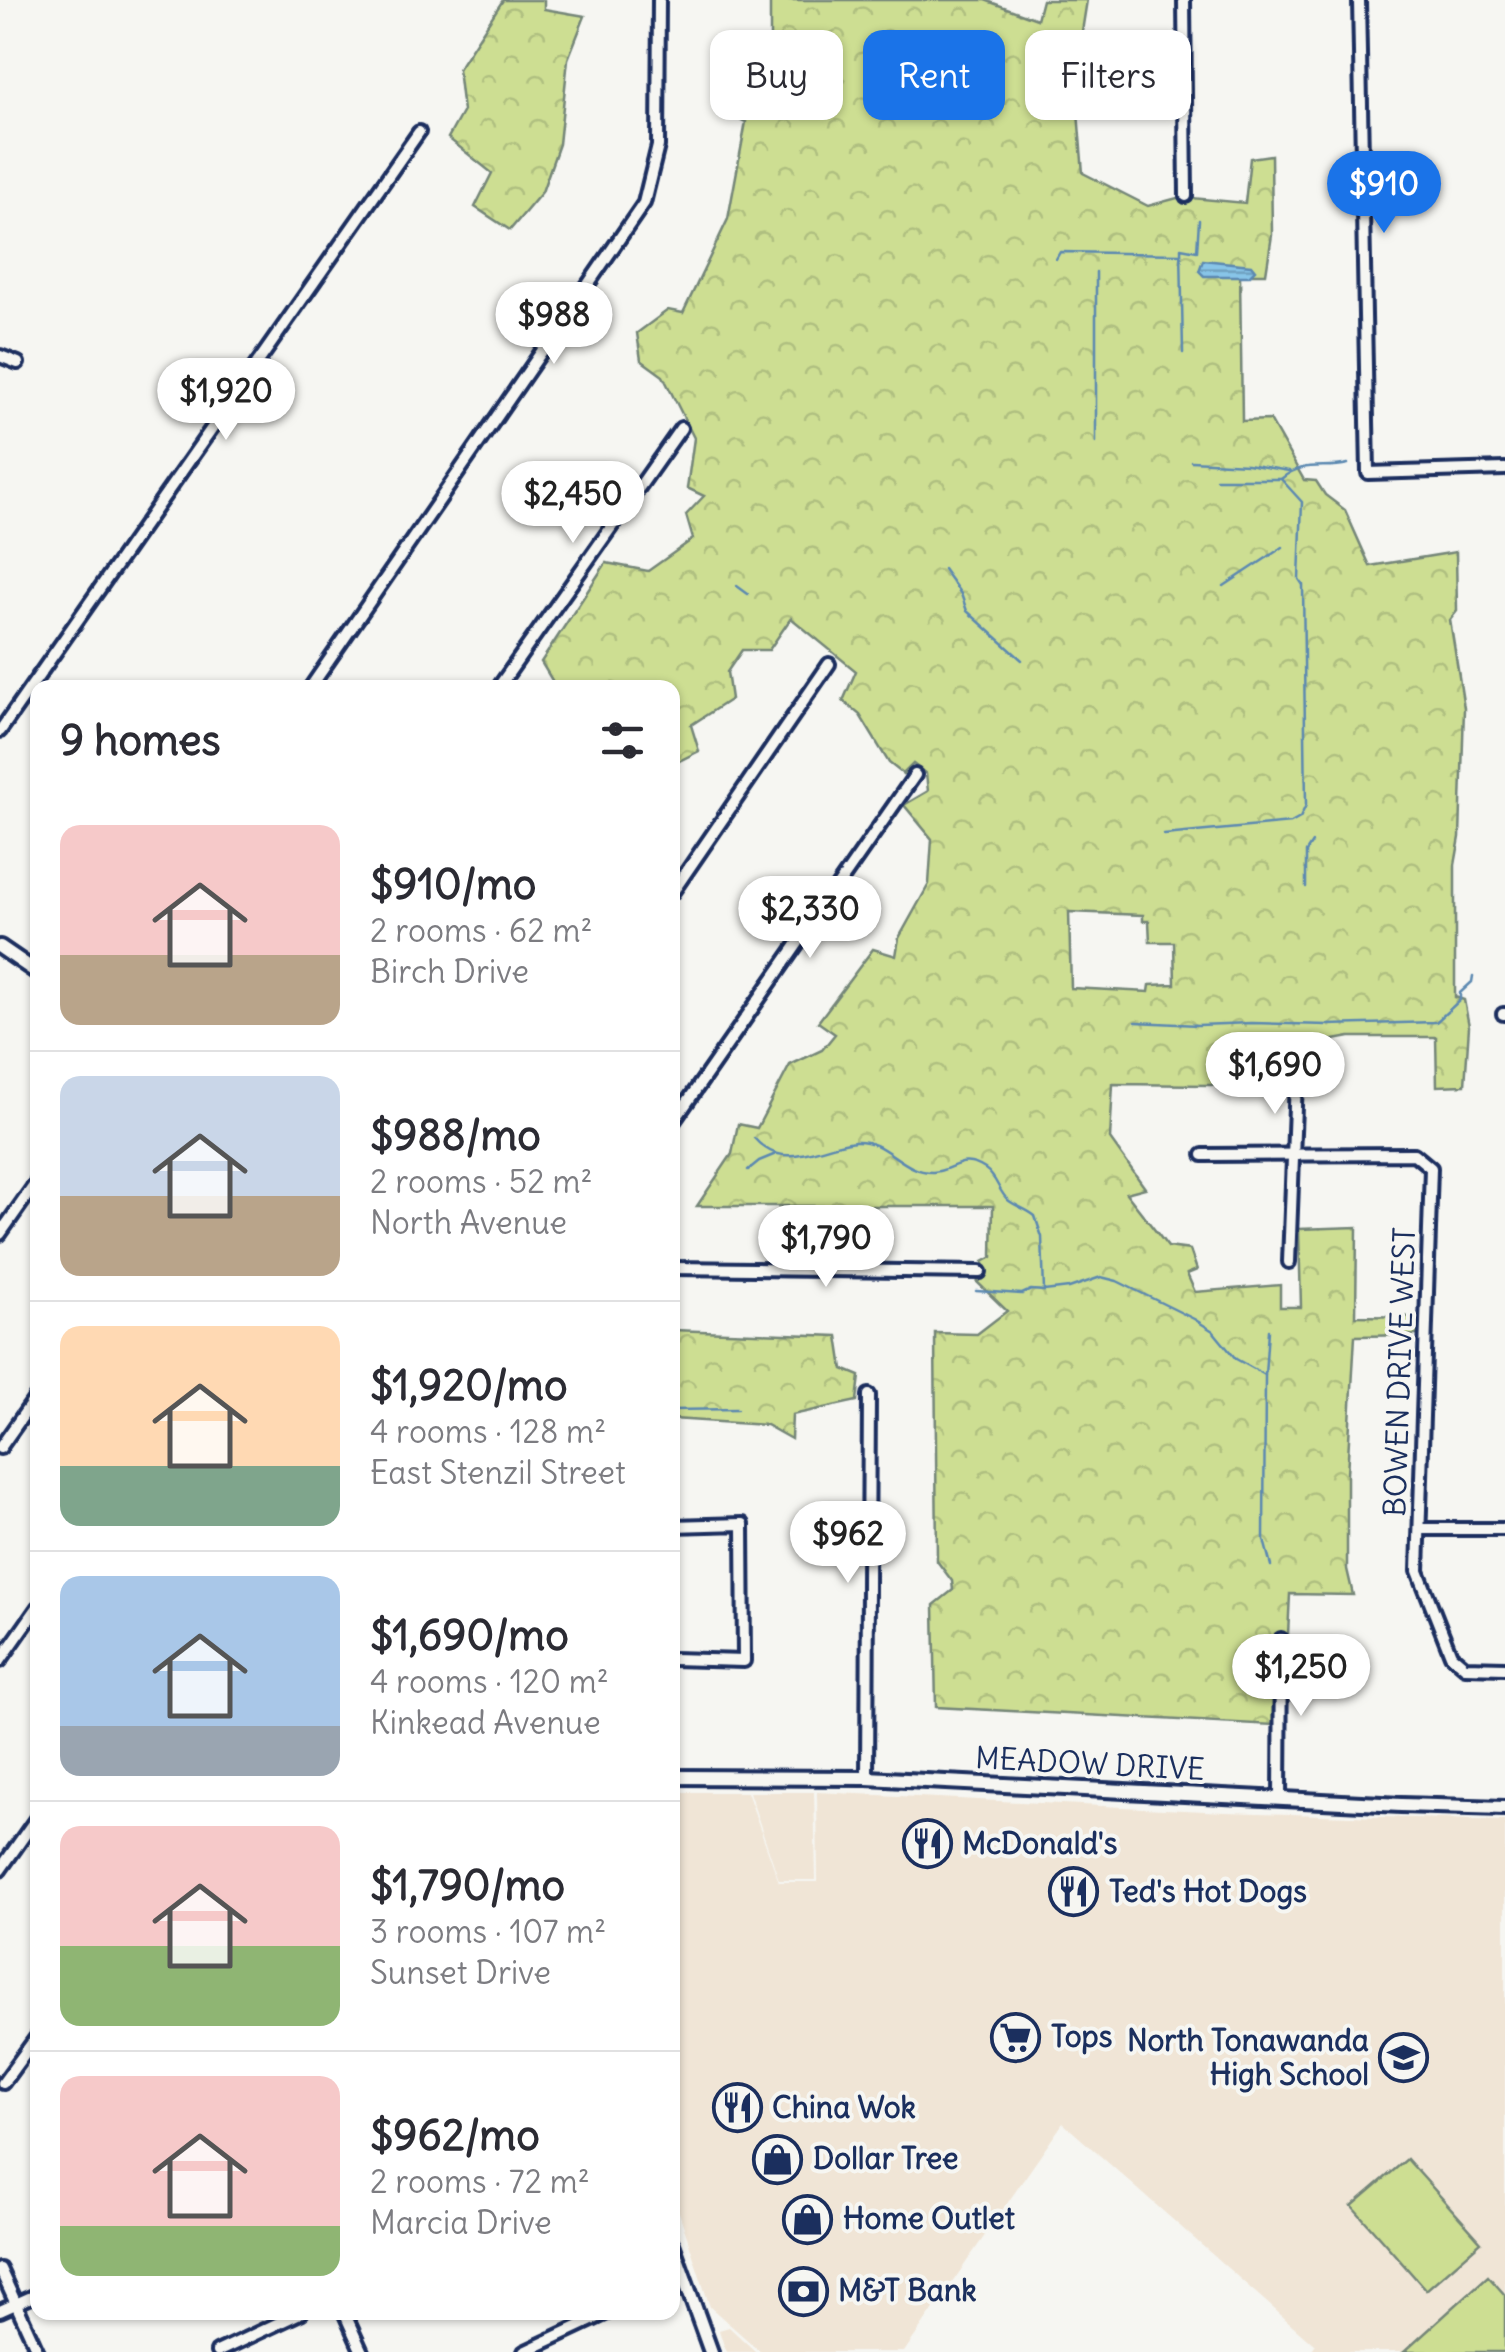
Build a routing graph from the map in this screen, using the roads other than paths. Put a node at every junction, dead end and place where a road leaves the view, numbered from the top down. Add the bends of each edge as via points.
1 (659, 0) edge
2 (1184, 0) edge
3 (1359, 0) edge
4 (419, 132) dead end
5 (1186, 196) dead end
6 (0, 356) edge
7 (18, 363) dead end
8 (681, 428) dead end
9 (1505, 469) edge
10 (829, 664) dead end
11 (36, 680) edge
12 (316, 680) edge
13 (504, 680) edge
14 (30, 688) edge
15 (0, 731) edge
16 (916, 775) dead end
17 (680, 881) edge
18 (0, 947) edge
19 (30, 968) edge
20 (1296, 1080) dead end
21 (680, 1113) edge
22 (1203, 1154) dead end
23 (1294, 1154) junction
24 (30, 1191) edge
25 (0, 1234) edge
26 (1289, 1262) dead end
27 (680, 1268) edge
28 (980, 1272) dead end
29 (869, 1394) dead end
30 (30, 1405) edge
31 (0, 1448) edge
32 (680, 1526) edge
33 (1420, 1529) junction
34 (1505, 1529) edge
35 (30, 1618) edge
36 (1281, 1639) dead end
37 (680, 1659) edge
38 (0, 1661) edge
39 (1505, 1668) edge
40 (680, 1777) edge
41 (866, 1778) junction
42 (1280, 1799) junction
43 (1505, 1808) edge
44 (30, 1827) edge
45 (0, 1870) edge
46 (30, 2046) edge
47 (4, 2083) dead end
48 (0, 2269) edge
49 (680, 2283) edge
50 (30, 2297) edge
51 (16, 2303) junction
52 (0, 2311) edge
53 (285, 2320) edge
54 (348, 2320) edge
55 (592, 2320) edge
56 (38, 2352) edge
57 (217, 2352) edge
58 (362, 2352) edge
59 (524, 2352) edge
60 (711, 2352) edge

1 - 12 street via 658,146 644,203
2 - 5 street
3 - 9 street via 1368,473
4 - 11 street
6 - 7 street
8 - 13 street
10 - 17 street
14 - 15 street
16 - 21 street
18 - 19 street
20 - 23 street
22 - 23 street
23 - 26 street
23 - 33 street, BOWEN DRIVE WEST via 1414,1154 1431,1168
24 - 25 street
27 - 28 street
29 - 41 street
30 - 31 street
32 - 37 street via 743,1524 744,1661
33 - 34 street
33 - 39 street, BOWEN DRIVE WEST via 1418,1570 1451,1655 1465,1667
35 - 38 street
36 - 42 street
40 - 41 street, MEADOW DRIVE
41 - 42 street, MEADOW DRIVE
42 - 43 street, MEADOW DRIVE
44 - 45 street
46 - 47 street
48 - 51 street
49 - 60 street
50 - 51 street
51 - 52 street
51 - 56 street
53 - 57 street
54 - 58 street
55 - 59 street

